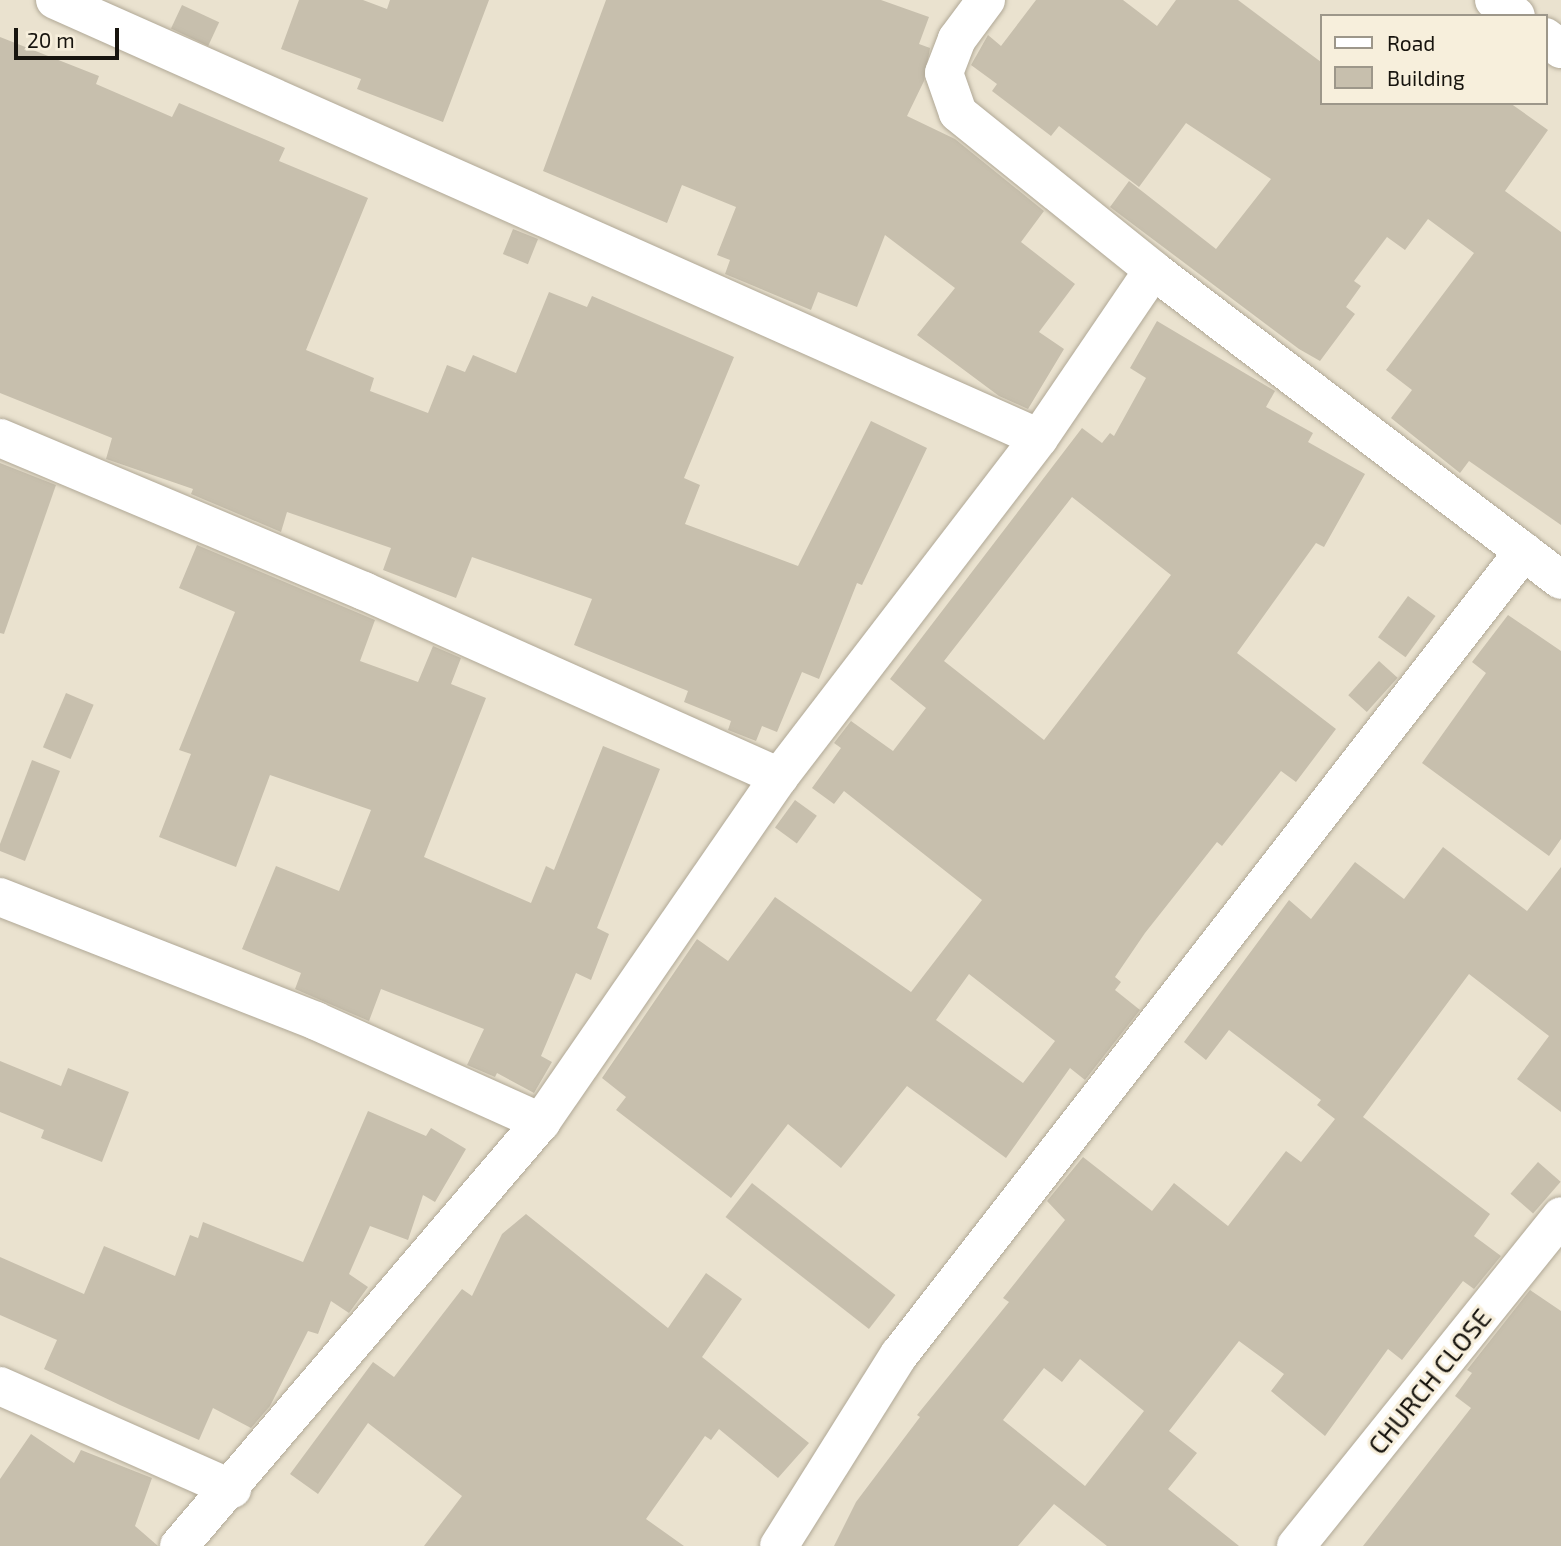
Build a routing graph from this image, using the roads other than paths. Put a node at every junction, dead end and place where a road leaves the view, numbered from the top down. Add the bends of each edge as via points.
1 (55, 0) edge
2 (986, 0) edge
3 (1494, 0) edge
4 (1513, 14) edge
5 (1153, 270) junction
6 (0, 438) edge
7 (1039, 438) junction
8 (1524, 551) junction
9 (1561, 580) edge
10 (779, 777) junction
11 (0, 897) edge
12 (541, 1122) junction
13 (1561, 1216) edge
14 (0, 1386) edge
15 (232, 1489) junction
16 (179, 1546) edge
17 (779, 1546) edge
18 (1296, 1546) edge

1 - 7 street
2 - 5 street via 957,39 944,72 958,113
3 - 4 street
5 - 7 street
5 - 8 street
6 - 10 street via 364,591
7 - 10 street
8 - 9 street
8 - 17 street via 899,1355
10 - 12 street
11 - 12 street via 316,1021
12 - 15 street
13 - 18 street, CHURCH CLOSE
14 - 15 street
15 - 16 street

